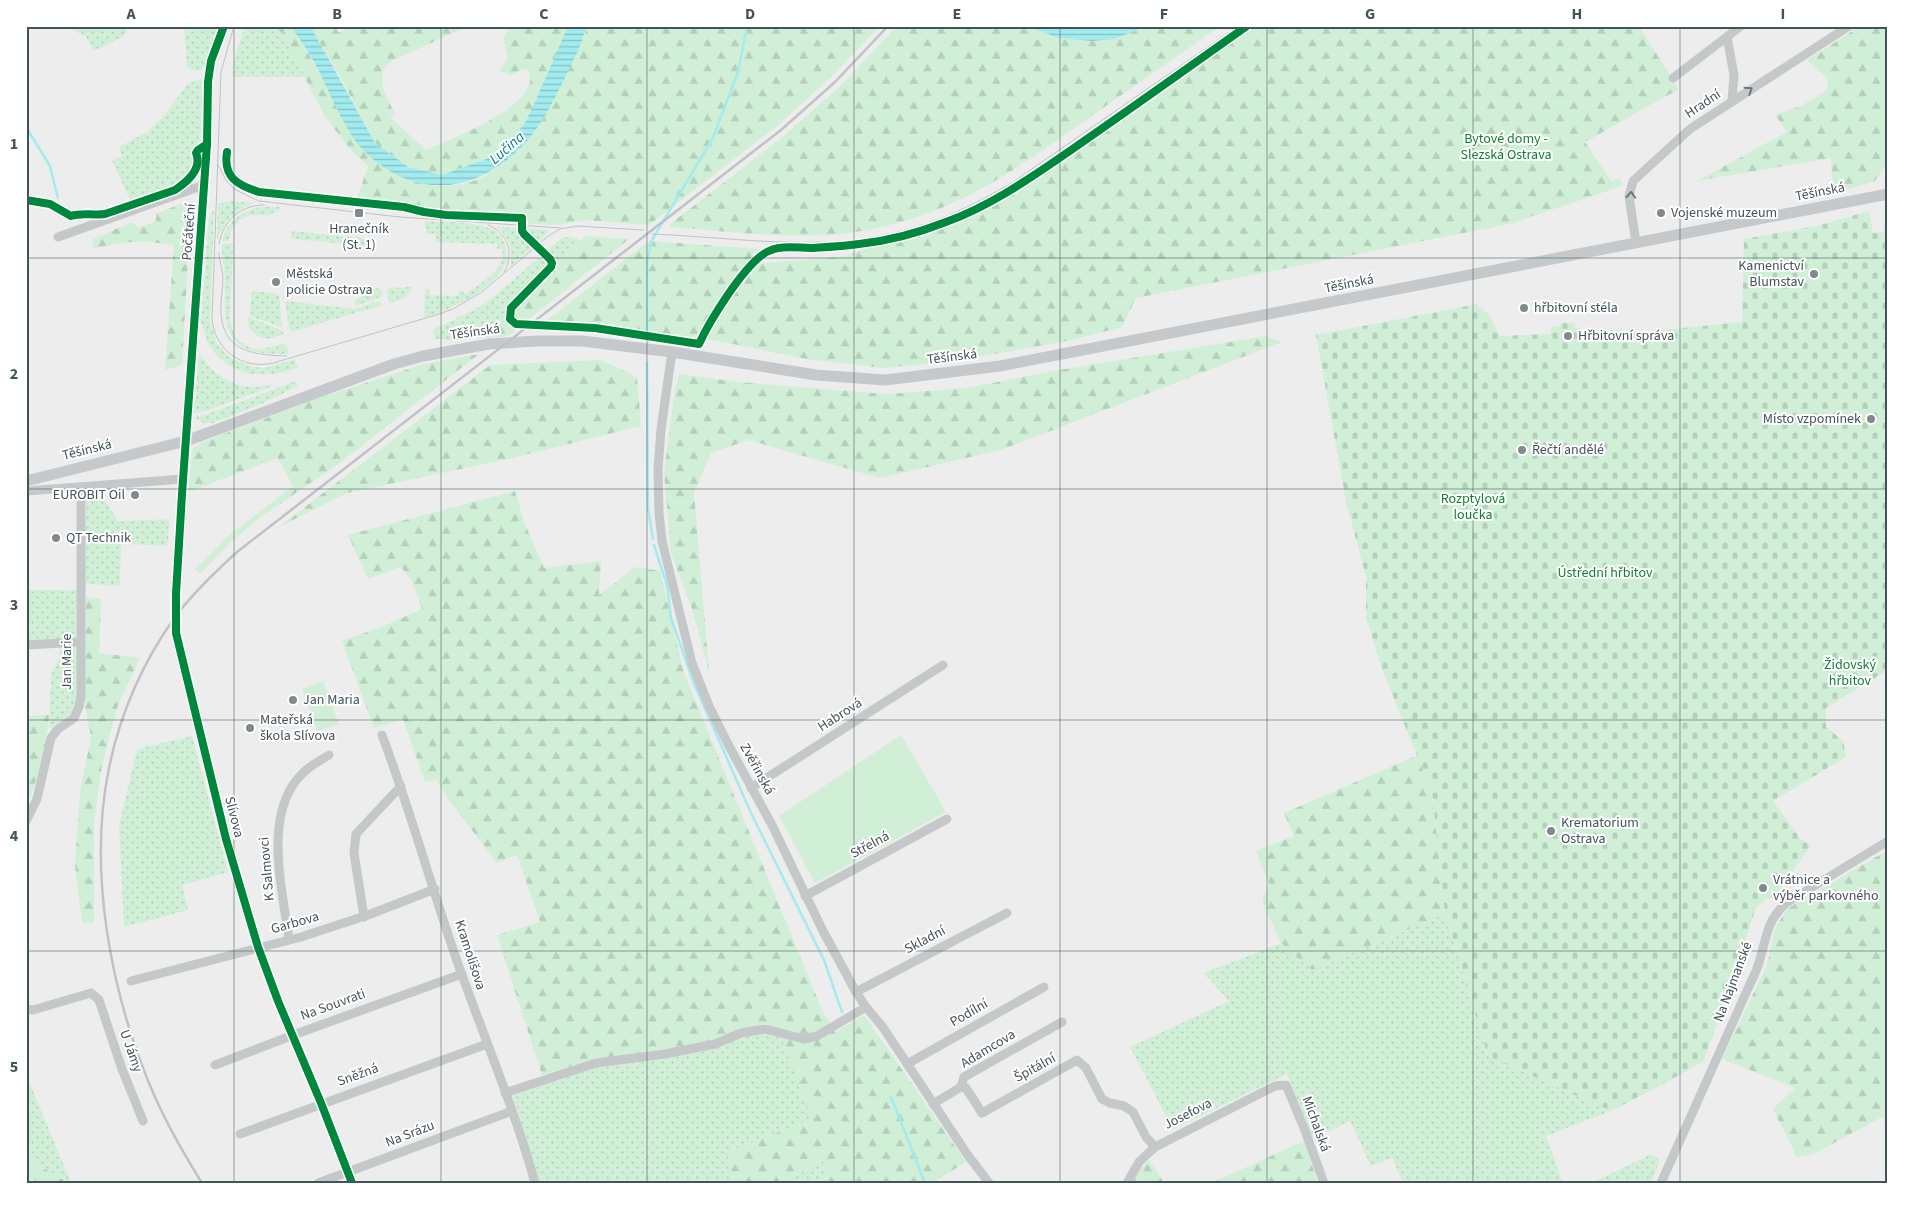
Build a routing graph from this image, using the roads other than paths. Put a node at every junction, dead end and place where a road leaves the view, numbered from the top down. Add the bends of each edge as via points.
1 (224, 26) edge
2 (1741, 26) edge
3 (1849, 26) edge
4 (1727, 37) junction
5 (1673, 78) dead end
6 (1732, 101) junction
7 (204, 185) junction
8 (1888, 194) edge
9 (58, 237) dead end
10 (1636, 243) junction
11 (672, 352) junction
12 (186, 441) junction
13 (183, 479) junction
14 (26, 481) edge
15 (81, 487) junction
16 (26, 491) edge
17 (81, 642) junction
18 (26, 645) edge
19 (943, 665) dead end
20 (382, 735) dead end
21 (329, 755) dead end
22 (401, 786) junction
23 (751, 788) junction
24 (948, 819) dead end
25 (26, 821) edge
26 (1888, 841) edge
27 (434, 889) junction
28 (805, 896) junction
29 (1007, 913) dead end
30 (364, 917) junction
31 (289, 940) junction
32 (258, 947) junction
33 (462, 974) junction
34 (131, 981) dead end
35 (1044, 987) dead end
36 (856, 992) junction
37 (866, 1007) junction
38 (26, 1009) edge
39 (1062, 1022) dead end
40 (292, 1035) junction
41 (487, 1044) junction
42 (908, 1064) junction
43 (215, 1065) dead end
44 (1275, 1086) joint
45 (961, 1087) junction
46 (505, 1093) junction
47 (321, 1104) junction
48 (934, 1104) junction
49 (512, 1111) junction
50 (143, 1121) dead end
51 (240, 1134) dead end
52 (1155, 1147) junction
53 (348, 1172) junction
54 (318, 1183) edge
55 (352, 1183) edge
56 (535, 1183) edge
57 (989, 1183) edge
58 (1127, 1183) edge
59 (1324, 1183) edge
60 (1661, 1183) edge

1 - 7 street, Počáteční via 209,76
2 - 4 street
6 -> 3 street, Hradní
4 - 5 street
4 - 6 street via 1734,75
10 -> 6 street, Hradní via 1629,196 1633,181 1690,129
7 - 9 street
7 - 12 street, Počáteční
8 - 10 main road, Těšínská
10 - 11 main road, Těšínská via 1000,366 885,380 816,374
11 - 12 main road, Těšínská via 582,341 537,341 489,344 439,353 394,364
11 - 23 street, Zvěřinská via 658,470 662,541 692,663 709,706
12 - 13 street, Slívova
12 - 14 main road, Těšínská
13 - 15 street
13 - 32 street, Slívova via 176,602 178,644 226,839
15 - 16 street
15 - 17 street, Jan Marie
17 - 18 street
17 - 25 street, Jan Marie via 79,707 74,718 51,738 37,799
19 - 23 street, Habrová
20 - 22 street, Kramolišova
21 - 31 street, K Salmovci via 293,784 278,823 277,842
22 - 27 street, Kramolišova
22 - 30 street via 356,834 354,853
23 - 28 street, Zvěřinská
24 - 28 street, Střelná
26 - 60 street, Na Najmanské via 1786,903 1777,912 1766,934 1750,984
27 - 30 street, Garbova
27 - 33 street, Kramolišova
28 - 36 street, Zvěřinská
29 - 36 street, Skladní
30 - 31 street, Garbova
31 - 32 street, Garbova
32 - 34 street, Garbova
32 - 40 street, Slívova
33 - 40 street, Na Souvrati
33 - 41 street, Kramolišova
35 - 42 street, Podílní
36 - 37 street, Zvěřinská
37 - 42 street, Zvěřinská
37 - 46 street via 817,1036 804,1039 764,1029 741,1033 716,1044 596,1063
38 - 50 street, U Jámy via 33,1010 91,993 99,1000
39 - 45 street, Adamcova via 964,1077
40 - 43 street, Na Souvrati
40 - 47 street, Slívova
41 - 46 street, Kramolišova
41 - 47 street, Sněžná
42 - 48 street, Zvěřinská
44 - 52 street, Josefova
44 - 59 street, Michalská via 1286,1085
45 - 48 street, Adamcova
45 - 52 street, Špitální via 966,1088 982,1113 1077,1060 1086,1068 1102,1098 1133,1112
46 - 49 street, Kramolišova
47 - 51 street, Sněžná
47 - 53 street, Slívova
48 - 57 street, Zvěřinská
49 - 53 street, Na Srázu
49 - 56 street, Kramolišova
52 - 58 street, Josefova via 1139,1162
53 - 54 street, Na Srázu
53 - 55 street, Slívova

